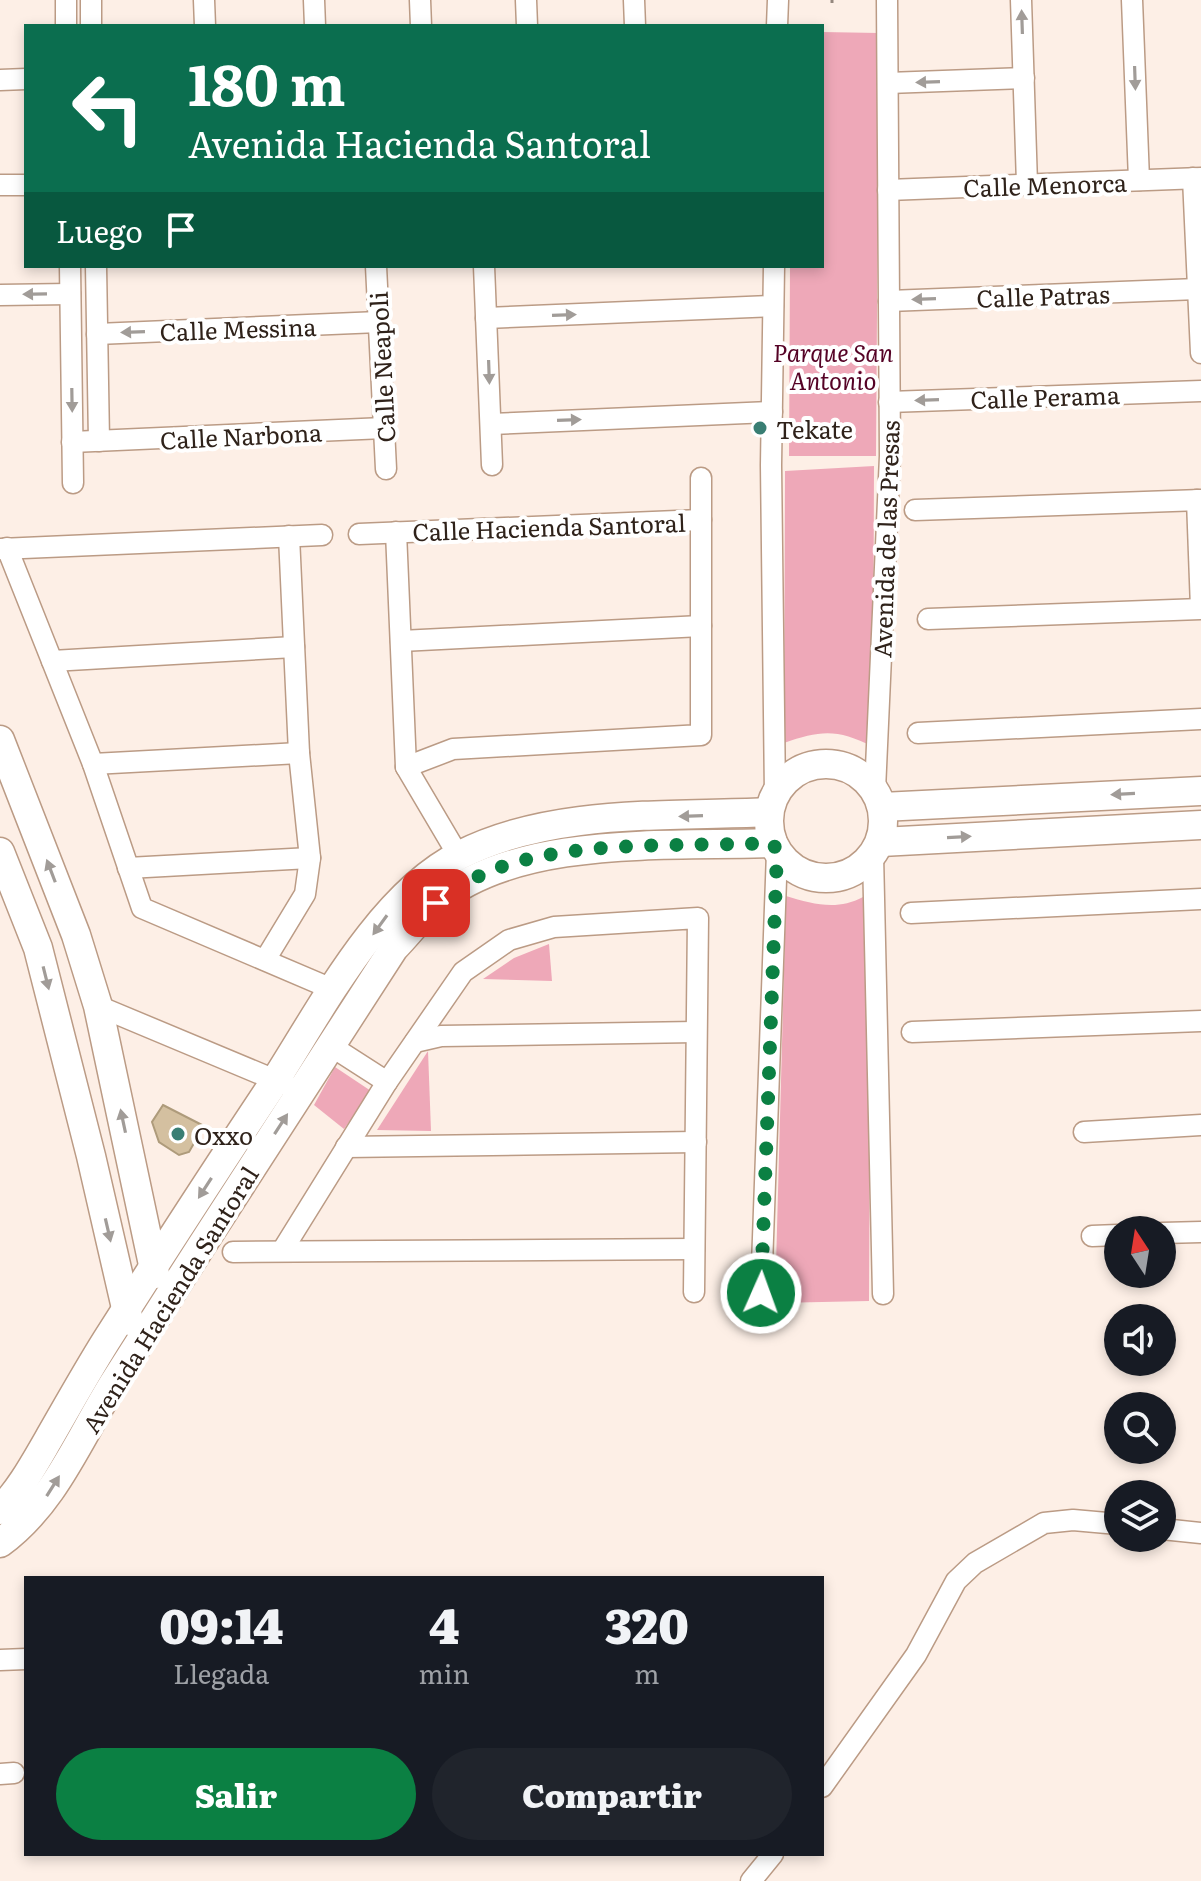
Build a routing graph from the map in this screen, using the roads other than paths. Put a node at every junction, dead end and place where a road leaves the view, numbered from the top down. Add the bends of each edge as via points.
1 (66, 0) edge
2 (91, 0) edge
3 (204, 0) edge
4 (314, 0) edge
5 (420, 0) edge
6 (526, 0) edge
7 (634, 0) edge
8 (887, 0) edge
9 (1021, 0) edge
10 (1132, 0) edge
11 (66, 24) edge
12 (91, 24) edge
13 (205, 24) edge
14 (315, 24) edge
15 (421, 24) edge
16 (527, 24) edge
17 (635, 24) edge
18 (1024, 78) junction
19 (24, 79) edge
20 (0, 80) edge
21 (888, 83) junction
22 (1197, 178) edge
23 (1139, 180) junction
24 (1027, 184) junction
25 (0, 185) edge
26 (24, 185) edge
27 (888, 190) junction
28 (70, 268) edge
29 (96, 268) edge
30 (376, 268) edge
31 (484, 268) edge
32 (774, 268) edge
33 (1198, 289) junction
34 (70, 294) junction
35 (0, 295) edge
36 (889, 301) junction
37 (773, 306) junction
38 (486, 318) junction
39 (379, 322) junction
40 (97, 334) junction
41 (1201, 353) edge
42 (1201, 391) edge
43 (889, 402) junction
44 (772, 412) junction
45 (491, 424) junction
46 (384, 428) junction
47 (99, 441) junction
48 (72, 442) junction
49 (492, 465) dead end
50 (386, 469) dead end
51 (701, 478) dead end
52 (73, 483) dead end
53 (1199, 500) edge
54 (915, 510) dead end
55 (701, 520) junction
56 (396, 532) junction
57 (359, 534) dead end
58 (322, 535) dead end
59 (289, 536) junction
60 (4, 549) edge
61 (1201, 609) edge
62 (928, 619) dead end
63 (701, 626) junction
64 (401, 641) junction
65 (294, 647) junction
66 (52, 661) junction
67 (1201, 719) edge
68 (918, 733) dead end
69 (0, 740) edge
70 (299, 753) junction
71 (93, 764) junction
72 (406, 767) junction
73 (1201, 791) edge
74 (1077, 797) junction
75 (879, 798) junction
76 (772, 804) junction
77 (1201, 825) edge
78 (1080, 831) junction
79 (775, 848) junction
80 (877, 848) junction
81 (0, 852) edge
82 (458, 855) junction
83 (310, 858) junction
84 (128, 868) junction
85 (1201, 899) edge
86 (911, 913) dead end
87 (265, 960) junction
88 (332, 989) junction
89 (98, 1006) junction
90 (1201, 1021) edge
91 (696, 1032) junction
92 (912, 1032) dead end
93 (415, 1042) junction
94 (331, 1046) junction
95 (275, 1080) junction
96 (387, 1082) junction
97 (302, 1091) junction
98 (1201, 1125) edge
99 (1084, 1132) dead end
100 (696, 1142) junction
101 (346, 1147) junction
102 (1201, 1232) edge
103 (1176, 1233) edge
104 (1092, 1236) dead end
105 (1104, 1236) edge
106 (694, 1249) junction
107 (282, 1251) junction
108 (233, 1252) dead end
109 (154, 1266) junction
110 (694, 1292) dead end
111 (761, 1293) dead end
112 (883, 1294) dead end
113 (163, 1306) junction
114 (126, 1310) junction
115 (136, 1349) junction
116 (2, 1505) edge
117 (1104, 1523) edge
118 (1176, 1530) edge
119 (1201, 1533) edge
120 (0, 1543) edge
121 (24, 1659) edge
122 (0, 1660) edge
123 (824, 1784) edge
124 (771, 1856) edge
125 (751, 1881) edge

1 - 11 street
2 - 12 street
3 - 13 street
4 - 14 street
5 - 15 street
6 - 16 street
7 - 17 street
8 - 21 street, Avenida de las Presas
18 -> 9 street
10 -> 23 street
18 -> 21 street
18 - 24 street
19 - 20 street
21 - 27 street, Avenida de las Presas
22 - 23 street, Calle Menorca
22 - 33 street
23 - 24 street, Calle Menorca
24 - 27 street, Calle Menorca
25 - 26 street
27 - 36 street, Avenida de las Presas
28 - 34 street
29 - 40 street
30 - 39 street, Calle Neapoli
31 - 38 street
32 - 37 street
33 -> 36 street, Calle Patras
33 - 41 street
34 -> 35 street
34 -> 48 street
36 - 43 street, Avenida de las Presas
38 -> 37 street
37 - 44 street
38 -> 45 street
39 -> 40 street, Calle Messina
39 - 46 street, Calle Neapoli
40 - 47 street
42 -> 43 street, Calle Perama
43 - 75 street, Avenida de las Presas
45 -> 44 street
44 - 76 street
45 - 49 street
46 - 47 street, Calle Narbona
46 - 50 street, Calle Neapoli
47 - 48 street, Calle Narbona
48 - 52 street
51 - 55 street, Calle Hacienda Santoral
53 - 54 street
53 - 61 street
55 - 56 street, Calle Hacienda Santoral
55 - 63 street, Calle Hacienda Santoral
56 - 57 street, Calle Hacienda Santoral
56 - 64 street, Calle Hacienda Santoral
58 - 59 street
59 - 60 street
59 - 65 street
60 - 66 street
61 - 62 street
63 - 64 street
63 - 72 street, Calle Hacienda Santoral via 701,735 453,749
64 - 72 street, Calle Hacienda Santoral
65 - 66 street
65 - 70 street
66 - 71 street
67 - 68 street
89 -> 69 street
70 - 71 street
70 - 83 street
71 - 84 street
72 - 82 street, Calle Hacienda Santoral
73 -> 74 street
74 - 75 street
74 - 78 street
75 - 76 street via 861,775 824,764 787,779
75 - 80 street via 884,818
76 - 79 street
76 -> 82 street, Avenida Hacienda Santoral via 584,820 494,840
77 - 78 street
80 -> 78 street
79 - 80 street via 793,869 813,878 836,878 857,870
79 - 94 street, Avenida Hacienda Santoral via 616,848 547,854 478,876 436,903 394,948
79 - 111 street
80 - 112 street
81 -> 114 street via 38,948
82 -> 88 street, Avenida Hacienda Santoral via 388,913
83 - 84 street
83 - 87 street via 305,894
84 - 87 street via 142,908
85 - 86 street
87 - 88 street
88 - 95 street, Avenida Hacienda Santoral
89 - 95 street
109 -> 89 street
90 - 92 street
91 - 93 street via 441,1036
91 - 93 street via 698,918 554,927 509,940 463,972
91 - 100 street
93 - 96 street
94 - 96 street
94 - 97 street, Avenida Hacienda Santoral
95 - 97 street
95 -> 109 street, Avenida Hacienda Santoral
96 - 101 street
113 -> 97 street, Avenida Hacienda Santoral
98 - 99 street
100 - 101 street
100 - 106 street
101 - 107 street
102 - 103 street
104 - 105 street
106 - 107 street
106 - 110 street
107 - 108 street
109 - 113 street
109 - 114 street, Avenida Hacienda Santoral
113 - 115 street, Avenida Hacienda Santoral
114 - 115 street
114 - 116 street, Avenida Hacienda Santoral via 30,1470
120 -> 115 street, Avenida Hacienda Santoral via 47,1496
117 - 123 street via 1044,1523 975,1563 956,1581 916,1655
118 - 119 street
121 - 122 street
124 - 125 street

